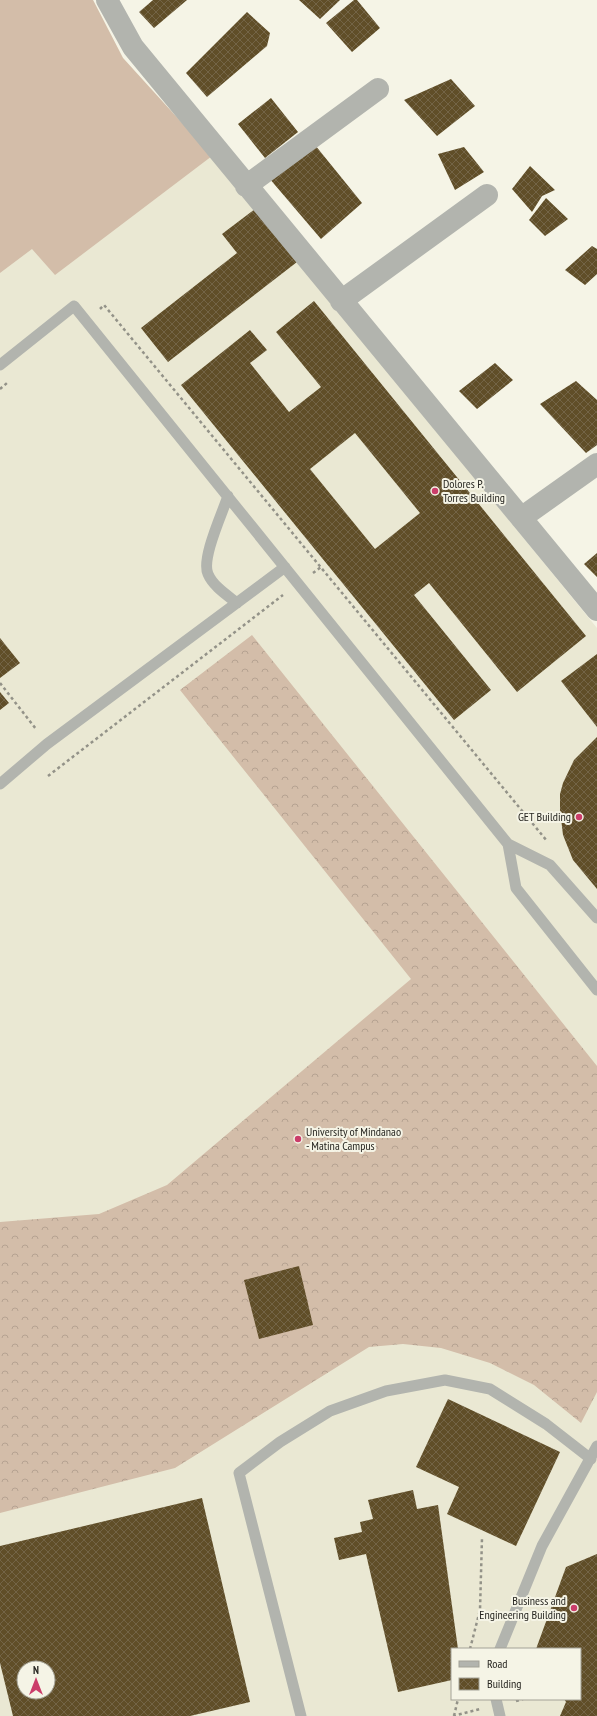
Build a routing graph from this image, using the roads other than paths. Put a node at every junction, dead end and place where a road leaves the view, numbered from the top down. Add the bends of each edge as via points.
1 (106, 0) edge
2 (378, 89) dead end
3 (246, 186) junction
4 (487, 195) dead end
5 (341, 301) junction
6 (0, 365) edge
7 (597, 464) edge
8 (228, 496) junction
9 (521, 518) junction
10 (285, 567) junction
11 (237, 603) junction
12 (597, 610) edge
13 (0, 784) edge
14 (508, 844) junction
15 (597, 918) edge
16 (597, 990) edge
17 (597, 1446) edge
18 (591, 1459) junction
19 (500, 1648) edge
20 (496, 1700) edge
21 (301, 1716) edge
22 (500, 1716) edge

1 - 3 street via 133,48
2 - 3 street
3 - 5 street
4 - 5 street
5 - 9 street
6 - 8 lane via 74,306
7 - 9 street
8 - 10 lane
8 - 11 lane via 206,563 208,574 215,584
9 - 12 street
10 - 11 lane
10 - 14 lane
11 - 13 lane via 47,744
14 - 15 lane via 550,865
14 - 16 lane via 516,888
17 - 18 lane
18 - 19 lane via 542,1546
18 - 21 lane via 546,1424 490,1389 445,1380 386,1391 330,1411 280,1442 239,1473
20 - 22 lane

